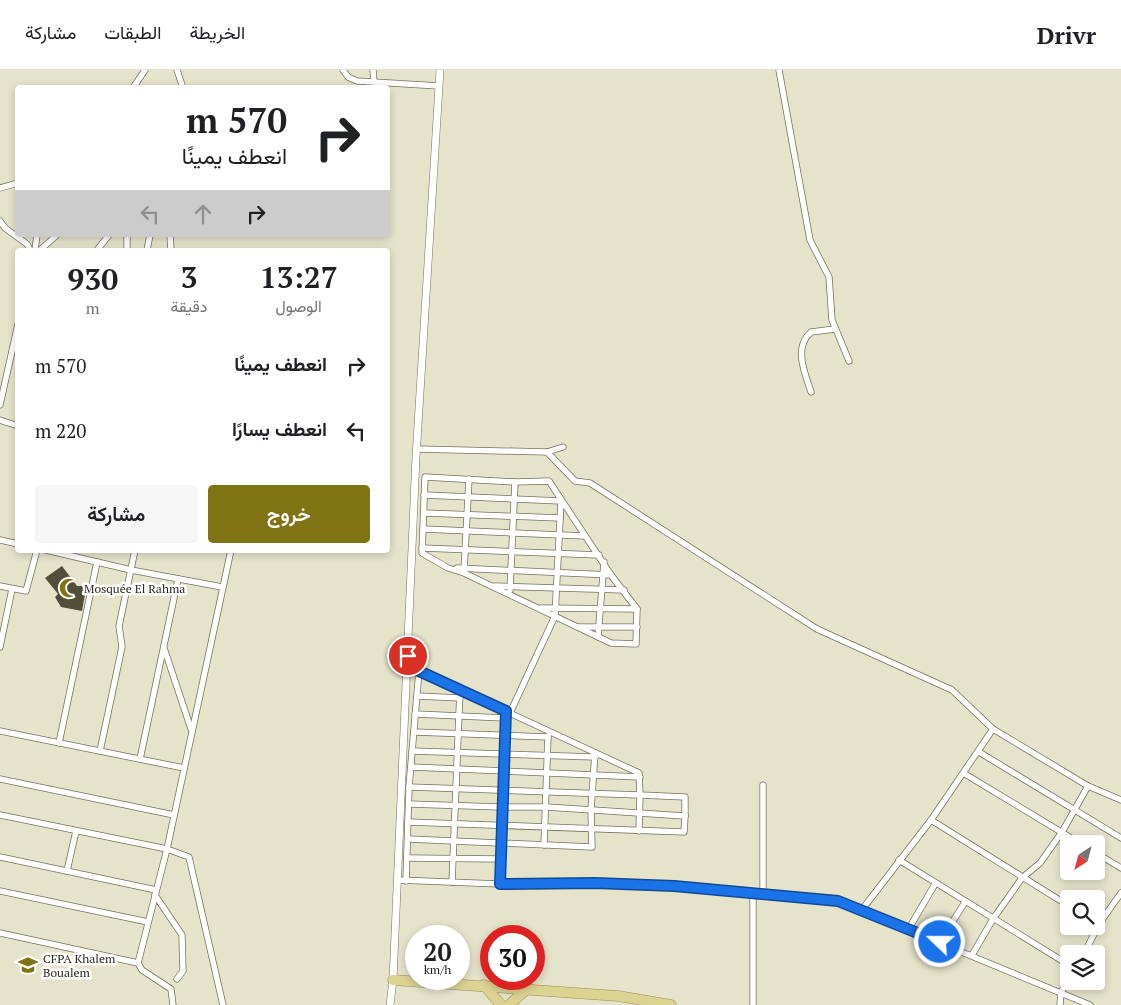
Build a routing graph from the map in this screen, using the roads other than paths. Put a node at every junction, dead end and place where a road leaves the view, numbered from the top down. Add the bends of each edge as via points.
1 (145, 70) edge
2 (177, 70) edge
3 (343, 70) edge
4 (374, 70) edge
5 (440, 70) edge
6 (780, 70) edge
7 (374, 82) junction
8 (137, 85) edge
9 (182, 85) edge
10 (439, 86) junction
11 (15, 184) edge
12 (0, 188) edge
13 (1, 222) edge
14 (0, 230) edge
15 (15, 235) edge
16 (18, 237) edge
17 (55, 237) edge
18 (107, 237) edge
19 (29, 248) edge
20 (42, 248) edge
21 (99, 248) edge
22 (835, 329) junction
23 (15, 338) edge
24 (849, 360) dead end
25 (811, 392) dead end
26 (0, 405) edge
27 (0, 420) edge
28 (15, 425) edge
29 (563, 447) dead end
30 (417, 449) junction
31 (547, 452) junction
32 (469, 479) junction
33 (515, 482) junction
34 (424, 495) junction
35 (468, 497) junction
36 (514, 499) junction
37 (561, 501) junction
38 (424, 513) junction
39 (467, 514) junction
40 (513, 516) junction
41 (560, 518) junction
42 (423, 529) junction
43 (466, 531) junction
44 (512, 533) junction
45 (559, 536) junction
46 (585, 536) junction
47 (0, 540) edge
48 (15, 543) edge
49 (422, 548) junction
50 (465, 550) junction
51 (512, 552) junction
52 (36, 553) edge
53 (59, 553) edge
54 (134, 553) edge
55 (230, 553) edge
56 (558, 554) junction
57 (599, 555) junction
58 (98, 562) junction
59 (604, 562) junction
60 (131, 570) junction
61 (511, 570) junction
62 (464, 571) junction
63 (557, 572) junction
64 (603, 575) junction
65 (611, 575) junction
66 (178, 579) junction
67 (0, 586) edge
68 (492, 586) junction
69 (222, 587) junction
70 (510, 587) junction
71 (556, 588) junction
72 (12, 589) junction
73 (602, 590) junction
74 (624, 590) junction
75 (510, 595) junction
76 (539, 608) junction
77 (556, 608) junction
78 (600, 609) junction
79 (637, 609) junction
80 (555, 616) junction
81 (3, 620) edge
82 (577, 626) junction
83 (599, 627) junction
84 (637, 627) junction
85 (598, 637) junction
86 (0, 647) edge
87 (163, 647) junction
88 (408, 656) junction
89 (419, 671) junction
90 (460, 690) junction
91 (417, 696) junction
92 (460, 698) junction
93 (508, 712) junction
94 (416, 714) junction
95 (459, 716) junction
96 (505, 718) junction
97 (993, 729) junction
98 (0, 731) edge
99 (192, 731) junction
100 (414, 732) junction
101 (458, 734) junction
102 (548, 734) junction
103 (504, 735) junction
104 (59, 743) junction
105 (100, 751) junction
106 (412, 751) junction
107 (458, 752) junction
108 (979, 752) junction
109 (504, 754) junction
110 (595, 755) junction
111 (548, 756) junction
112 (140, 759) junction
113 (411, 767) junction
114 (184, 768) junction
115 (457, 769) junction
116 (503, 771) junction
117 (547, 773) junction
118 (965, 774) junction
119 (594, 776) junction
120 (640, 777) junction
121 (0, 779) edge
122 (763, 785) dead end
123 (409, 786) junction
124 (1088, 786) junction
125 (456, 788) junction
126 (502, 790) junction
127 (547, 792) junction
128 (593, 794) junction
129 (640, 795) junction
130 (1121, 800) edge
131 (409, 804) junction
132 (456, 805) junction
133 (501, 807) junction
134 (546, 807) junction
135 (591, 810) junction
136 (1075, 811) junction
137 (638, 813) junction
138 (0, 815) edge
139 (174, 815) junction
140 (685, 816) junction
141 (931, 820) junction
142 (408, 822) junction
143 (500, 824) junction
144 (454, 825) junction
145 (545, 826) junction
146 (592, 828) junction
147 (76, 831) junction
148 (639, 831) junction
149 (1062, 832) junction
150 (1067, 835) edge
151 (1121, 838) edge
152 (408, 839) junction
153 (454, 841) junction
154 (500, 842) junction
155 (544, 845) junction
156 (167, 849) junction
157 (0, 857) edge
158 (407, 858) junction
159 (453, 858) junction
160 (1105, 858) edge
161 (500, 860) junction
162 (900, 860) junction
163 (1121, 868) edge
164 (68, 871) junction
165 (1022, 878) junction
166 (398, 880) junction
167 (406, 881) junction
168 (452, 882) junction
169 (500, 884) junction
170 (935, 884) junction
171 (0, 891) edge
172 (156, 892) junction
173 (753, 892) junction
174 (763, 893) junction
175 (1121, 893) edge
176 (1060, 901) edge
177 (965, 902) junction
178 (1119, 902) edge
179 (861, 911) junction
180 (1105, 916) edge
181 (993, 919) junction
182 (148, 922) junction
183 (908, 930) junction
184 (0, 933) edge
185 (940, 942) junction
186 (972, 956) junction
187 (1060, 959) edge
188 (138, 962) junction
189 (177, 979) dead end
190 (393, 980) junction
191 (480, 986) edge
192 (488, 990) edge
193 (526, 990) edge
194 (545, 990) edge
195 (1062, 990) edge
196 (1061, 993) junction
197 (173, 1005) edge
198 (223, 1005) edge
199 (390, 1005) edge
200 (502, 1005) edge
201 (509, 1005) edge
202 (671, 1005) edge
203 (752, 1005) edge
204 (1060, 1005) edge
205 (1090, 1005) edge

1 - 8 street
2 - 9 street
3 - 7 street via 357,81
4 - 7 street
5 - 10 street
6 - 22 street via 808,231 829,277
7 - 10 street
10 - 30 street
11 - 12 street
13 - 14 street
13 - 15 street
16 - 19 street
17 - 20 street
18 - 21 street
22 - 24 street
22 - 25 street via 811,332 803,342 802,363
23 - 26 street
27 - 28 street
29 - 31 street
30 - 31 street
30 - 88 street
31 - 97 street via 575,481 590,483 817,629 952,690
32 - 33 street
32 - 34 street via 425,477
32 - 35 street
33 - 36 street
33 - 37 street via 549,481
34 - 35 street
34 - 38 street
35 - 36 street
35 - 39 street
36 - 37 street
36 - 40 street
37 - 41 street
37 - 46 street
38 - 39 street
38 - 42 street
39 - 40 street
39 - 43 street
40 - 41 street
40 - 44 street
41 - 45 street
42 - 43 street
42 - 49 street
43 - 44 street
43 - 50 street
44 - 45 street
44 - 51 street
45 - 46 street
45 - 56 street
46 - 57 street
47 - 48 street
49 - 50 street
49 - 62 street via 422,553 448,568
50 - 51 street
50 - 62 street
51 - 56 street
51 - 61 street
52 - 72 street via 29,589 23,592
53 - 58 street
54 - 60 street
55 - 69 street
56 - 57 street
56 - 63 street
57 - 59 street
58 - 60 street
58 - 104 street
59 - 64 street
59 - 65 street
60 - 66 street
60 - 105 street via 119,626 122,647
61 - 62 street
61 - 63 street
61 - 70 street
62 - 68 street
63 - 64 street
63 - 71 street
64 - 65 street
64 - 73 street
65 - 74 street
66 - 69 street
66 - 87 street
67 - 72 street
68 - 70 street
68 - 75 street
69 - 99 street
70 - 71 street
70 - 75 street
71 - 73 street
71 - 77 street
72 - 81 street
73 - 74 street
73 - 78 street
74 - 79 street
75 - 76 street
76 - 77 street
76 - 80 street
77 - 78 street
77 - 80 street
78 - 79 street
78 - 83 street
79 - 84 street
80 - 82 street
80 - 93 street
81 - 86 street
82 - 83 street
82 - 85 street
83 - 84 street
83 - 85 street
84 - 85 street via 636,644 611,643
87 - 99 street
87 - 112 street
88 - 89 street
88 - 166 street
89 - 90 street
89 - 91 street
90 - 92 street
90 - 93 street
91 - 92 street
91 - 94 street
92 - 95 street
93 - 96 street
93 - 102 street
94 - 95 street
94 - 100 street
95 - 96 street
95 - 101 street
96 - 103 street
97 - 108 street
97 - 124 street
98 - 104 street
99 - 114 street
100 - 101 street
100 - 106 street
101 - 103 street
101 - 107 street
102 - 103 street
102 - 110 street
102 - 111 street
103 - 109 street
104 - 105 street
105 - 112 street
106 - 107 street
106 - 113 street
107 - 109 street
107 - 115 street
108 - 118 street
108 - 136 street
109 - 111 street
109 - 116 street
110 - 111 street
110 - 119 street
110 - 120 street via 639,773
111 - 117 street
112 - 114 street
113 - 115 street
113 - 123 street
114 - 139 street
115 - 116 street
115 - 125 street
116 - 117 street
116 - 126 street
117 - 119 street
117 - 127 street
118 - 141 street
118 - 149 street
119 - 120 street
119 - 128 street
120 - 129 street
121 - 139 street
122 - 174 street
123 - 125 street
123 - 131 street
124 - 130 street
124 - 136 street
125 - 126 street
125 - 132 street
126 - 127 street
126 - 133 street
127 - 128 street
127 - 134 street
128 - 129 street
128 - 135 street
129 - 137 street
129 - 140 street via 686,797
131 - 132 street
131 - 142 street
132 - 133 street
132 - 144 street
133 - 134 street
133 - 143 street
134 - 135 street
134 - 145 street
135 - 137 street
135 - 146 street
136 - 149 street
136 - 151 street
137 - 140 street
137 - 148 street
138 - 147 street
139 - 156 street
140 - 148 street via 684,832
141 - 162 street
141 - 165 street
142 - 144 street
142 - 152 street
143 - 144 street
143 - 145 street
143 - 154 street
144 - 153 street
145 - 146 street
145 - 155 street
146 - 148 street
146 - 155 street via 592,847
147 - 156 street
147 - 164 street
149 - 150 street
149 - 165 street via 1040,863
152 - 153 street
152 - 158 street
153 - 154 street
153 - 159 street
154 - 155 street
154 - 161 street
156 - 172 street
156 - 198 street via 191,860
157 - 164 street
158 - 159 street
158 - 167 street
159 - 161 street
159 - 168 street
160 - 163 street
161 - 169 street
162 - 170 street
162 - 179 street
164 - 172 street
165 - 176 street
165 - 181 street
166 - 167 street
166 - 190 street
167 - 168 street
168 - 169 street
169 - 173 street via 605,884
170 - 177 street
170 - 183 street
171 - 182 street
172 - 182 street
172 - 189 street via 182,935 183,971
173 - 174 street
173 - 203 street
174 - 179 street via 838,901
175 - 178 street
177 - 181 street
177 - 185 street
178 - 180 street
179 - 183 street
181 - 186 street
181 - 187 street
182 - 188 street
183 - 185 street
184 - 188 street
185 - 186 street
186 - 196 street
188 - 197 street via 142,970 171,989
190 - 191 highway
190 - 199 street
192 - 200 highway
193 - 201 highway
194 - 202 highway
195 - 196 street
196 - 204 street
196 - 205 street

